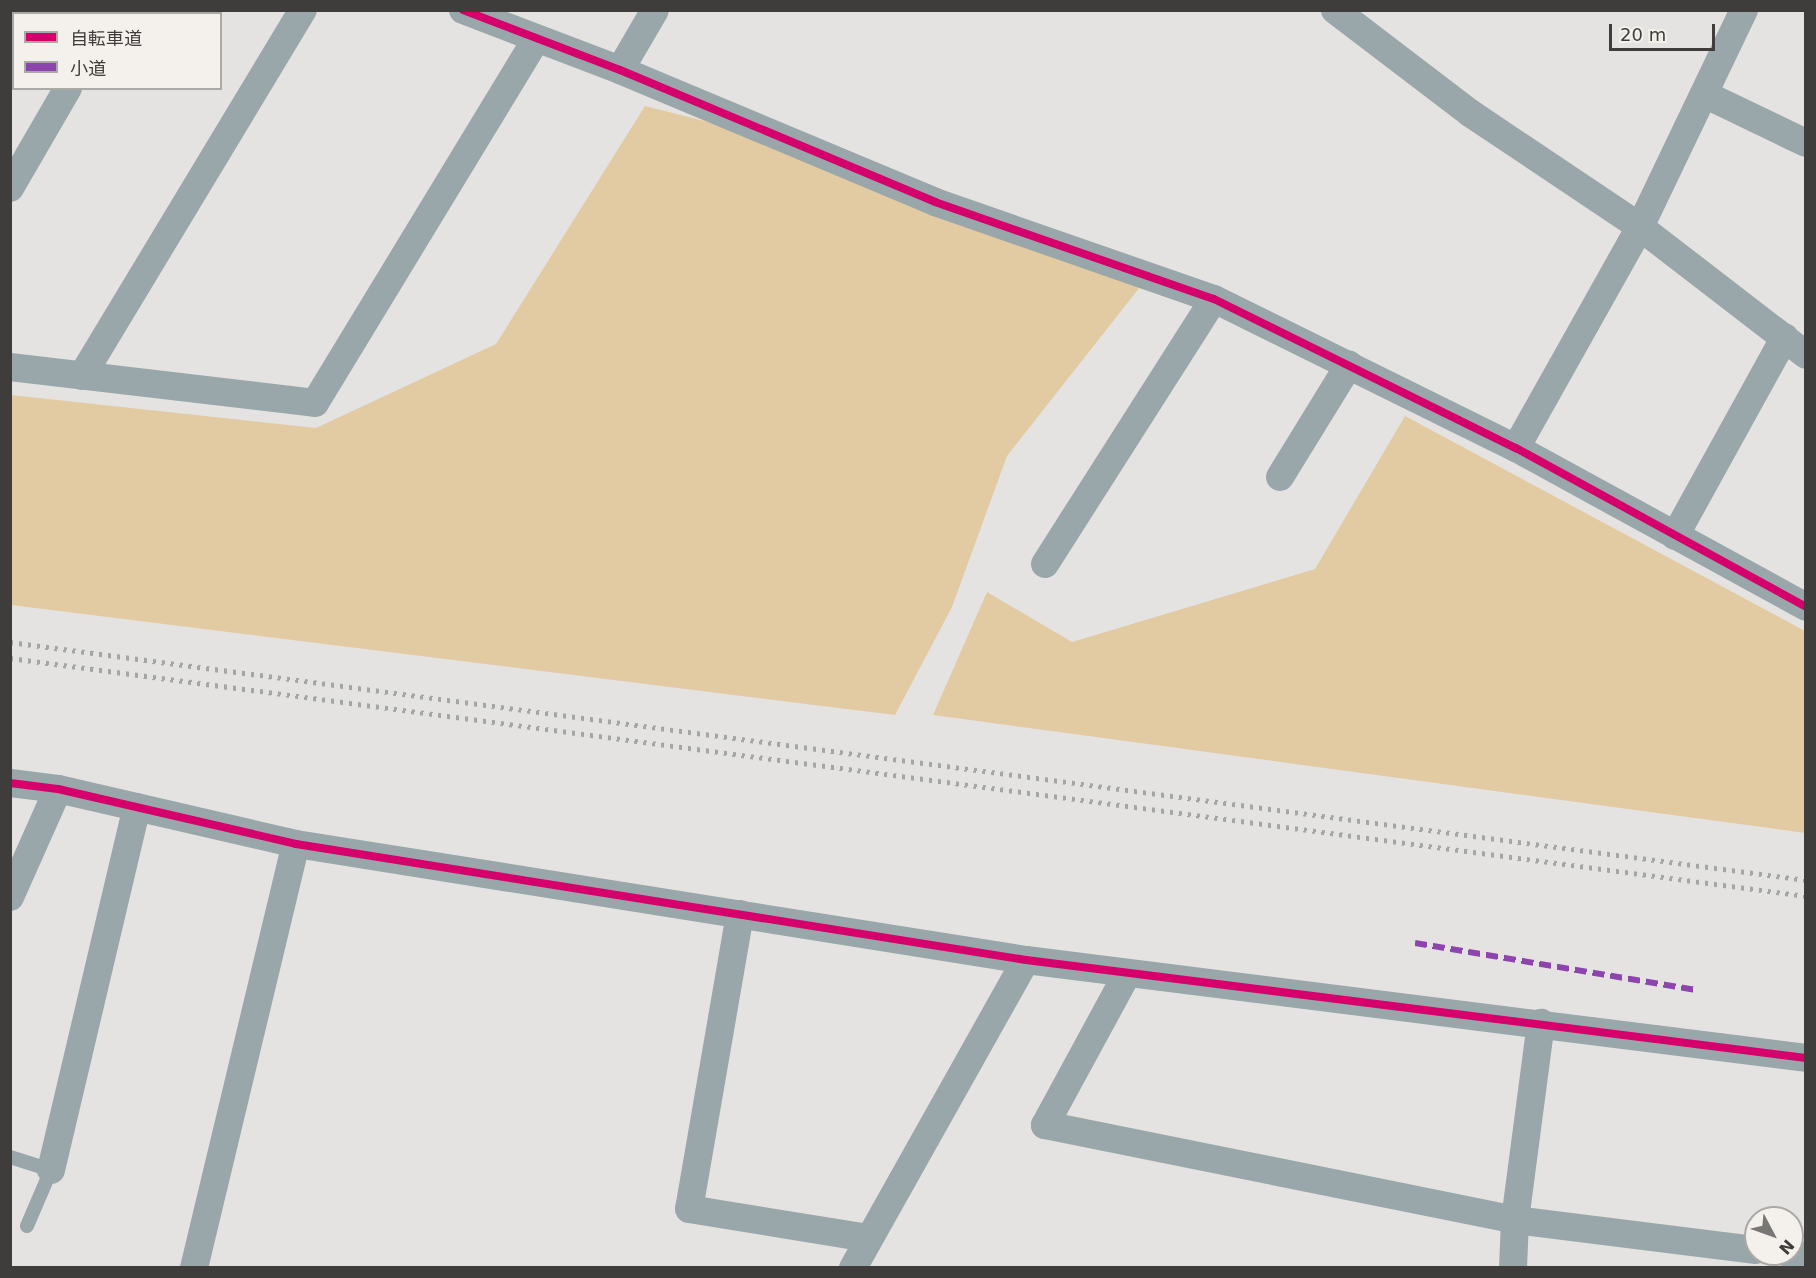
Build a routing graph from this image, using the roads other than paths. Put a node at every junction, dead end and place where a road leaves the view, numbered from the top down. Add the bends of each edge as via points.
1 (303, 10) edge
2 (655, 10) edge
3 (1335, 10) edge
4 (1744, 10) edge
5 (477, 13) edge
6 (536, 39) junction
7 (620, 70) junction
8 (67, 90) edge
9 (1704, 94) junction
10 (1806, 143) edge
11 (10, 188) edge
12 (1640, 227) junction
13 (1214, 299) junction
14 (1795, 346) edge
15 (1349, 365) junction
16 (10, 368) edge
17 (82, 376) junction
18 (1516, 448) junction
19 (1280, 477) dead end
20 (1675, 536) junction
21 (1045, 564) dead end
22 (1806, 607) edge
23 (10, 783) edge
24 (58, 789) junction
25 (137, 807) junction
26 (296, 844) junction
27 (10, 897) edge
28 (740, 914) junction
29 (1026, 960) junction
30 (1128, 974) junction
31 (1541, 1023) junction
32 (1806, 1058) edge
33 (10, 1157) edge
34 (51, 1170) junction
35 (1515, 1220) junction
36 (27, 1226) dead end
37 (869, 1238) junction
38 (1744, 1249) edge
39 (194, 1268) edge
40 (853, 1268) edge
41 (1513, 1268) edge

1 - 17 street
2 - 7 street
3 - 12 street via 1470,112
4 - 9 street
5 - 6 street
6 - 7 street
6 - 17 street via 315,404
7 - 13 street via 935,202
8 - 11 street
9 - 10 street
9 - 12 street
12 - 14 street
12 - 18 street
13 - 15 street
13 - 21 street
14 - 20 street
15 - 18 street
15 - 19 street
16 - 17 street
18 - 20 street
20 - 22 street
23 - 24 street
24 - 25 street
24 - 27 street
25 - 26 street
25 - 34 street
26 - 28 street
26 - 39 street
28 - 29 street
28 - 37 street via 689,1209
29 - 30 street
29 - 37 street
30 - 31 street
30 - 35 street via 1045,1125
31 - 32 street
31 - 35 street
33 - 34 lane
34 - 36 lane
35 - 38 street
35 - 41 street
37 - 40 street

